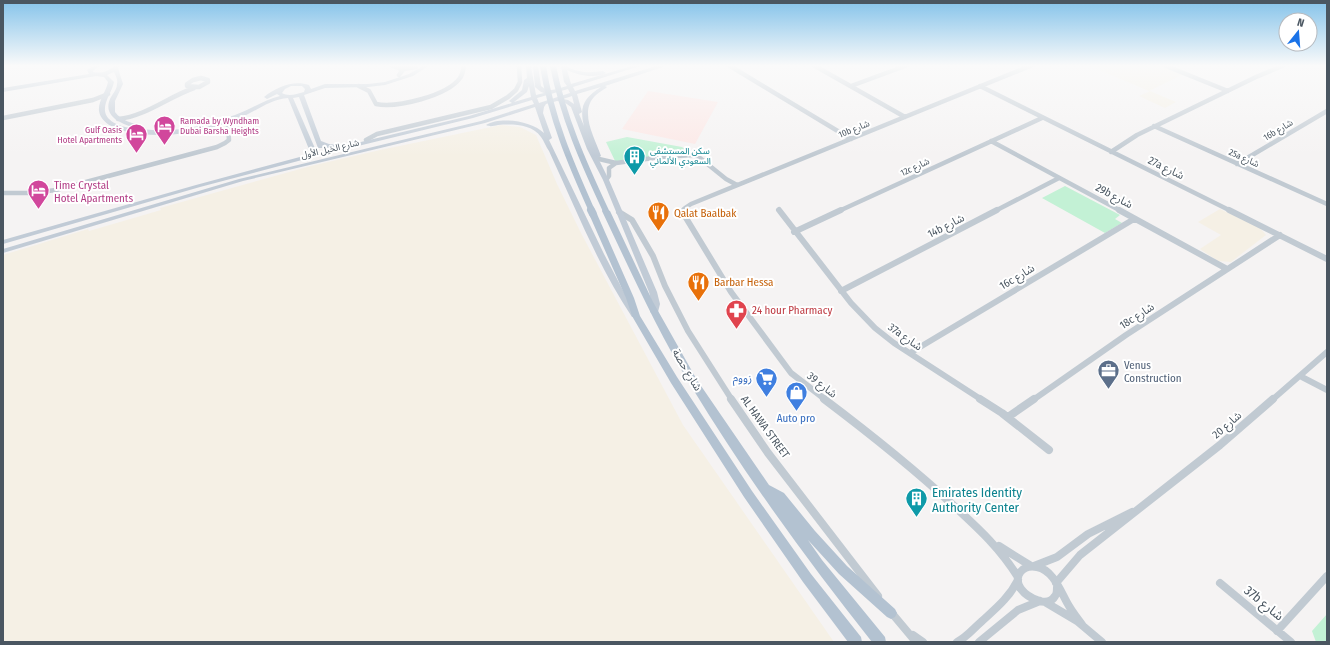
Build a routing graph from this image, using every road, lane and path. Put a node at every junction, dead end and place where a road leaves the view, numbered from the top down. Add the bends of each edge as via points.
1 (103, 96) edge
2 (107, 96) edge
3 (115, 96) edge
4 (173, 96) edge
5 (268, 96) edge
6 (293, 96) edge
7 (305, 96) edge
8 (371, 96) edge
9 (434, 96) edge
10 (508, 96) edge
11 (519, 96) edge
12 (533, 96) edge
13 (548, 96) edge
14 (558, 96) edge
15 (574, 96) edge
16 (590, 96) edge
17 (780, 96) edge
18 (869, 96) edge
19 (956, 96) edge
20 (997, 96) edge
21 (1216, 96) edge
22 (284, 97) joint
23 (290, 97) junction
24 (553, 97) junction
25 (93, 100) junction
26 (534, 100) junction
27 (104, 102) junction
28 (307, 108) junction
29 (492, 110) junction
30 (1327, 110) edge
31 (296, 111) junction
32 (540, 114) junction
33 (137, 116) junction
34 (905, 117) junction
35 (3, 118) edge
36 (233, 118) junction
37 (1042, 118) junction
38 (118, 119) junction
39 (580, 123) junction
40 (216, 124) junction
41 (132, 125) junction
42 (228, 126) junction
43 (1154, 126) junction
44 (441, 133) junction
45 (398, 135) junction
46 (850, 139) junction
47 (366, 140) junction
48 (991, 141) junction
49 (318, 142) junction
50 (309, 143) junction
51 (552, 151) junction
52 (1108, 151) junction
53 (323, 156) junction
54 (306, 159) junction
55 (599, 159) junction
56 (288, 162) junction
57 (616, 163) junction
58 (1237, 164) junction
59 (604, 177) junction
60 (1059, 178) junction
61 (241, 180) junction
62 (735, 186) junction
63 (3, 193) edge
64 (1326, 203) edge
65 (685, 208) joint
66 (778, 210) dead end
67 (619, 212) junction
68 (1134, 219) junction
69 (794, 232) junction
70 (1280, 235) junction
71 (3, 242) edge
72 (3, 251) edge
73 (1327, 259) edge
74 (1227, 269) junction
75 (841, 291) junction
76 (654, 312) junction
77 (636, 316) junction
78 (1327, 352) edge
79 (910, 353) junction
80 (1302, 374) junction
81 (1327, 389) edge
82 (1008, 417) junction
83 (1049, 450) dead end
84 (765, 487) junction
85 (1137, 509) junction
86 (992, 541) junction
87 (1032, 566) junction
88 (1327, 576) edge
89 (1018, 579) junction
90 (1220, 583) dead end
91 (1057, 585) junction
92 (1324, 586) edge
93 (1043, 602) junction
94 (891, 613) junction
95 (900, 624) junction
96 (1083, 626) junction
97 (1277, 631) junction
98 (856, 642) edge
99 (880, 642) edge
100 (916, 642) edge
101 (924, 642) edge
102 (957, 642) edge
103 (979, 642) edge
104 (1102, 642) edge
105 (1291, 642) edge

1 - 25 street
2 - 27 main road
3 - 38 main road via 111,108
4 - 33 street
5 - 41 main road via 236,113 206,122 170,128
6 - 23 main road
7 - 28 main road
8 - 9 street via 374,103 382,106
10 - 47 street via 491,107 377,134
11 - 29 main road
12 - 26 main road
13 - 77 main road, شارع حصة, bridge via 555,123
14 - 76 main road, شارع حصة, bridge via 566,121
15 - 39 main road
16 - 55 main road via 585,104 584,113
17 - 46 street
18 - 34 street
19 - 34 street, 10b شارع
20 - 37 street, 27a شارع
21 - 43 street
22 - 23 main road
22 - 36 main road via 268,101
23 - 31 main road
24 - 26 main road, شارع الخيل الأول
24 - 26 main road, شارع الخيل الأول
24 - 32 main road via 541,107
24 - 39 main road via 571,104
25 - 27 street
25 - 35 street
26 - 29 main road, شارع الخيل الأول
26 - 32 main road
26 - 44 main road, شارع الخيل الأول via 490,120
27 - 40 main road via 102,110 106,119 118,127 130,130 168,132
28 - 31 main road
28 - 49 main road
29 - 45 main road, شارع الخيل الأول via 451,123
30 - 58 street, 16b شارع
31 - 50 main road
32 - 51 main road
33 - 38 street
33 - 41 street
34 - 46 street, 10b شارع
36 - 40 main road
36 - 42 street
37 - 48 street, 12c شارع
37 - 52 street, 27a شارع
38 - 41 main road
39 - 59 main road
40 - 42 street
42 - 63 street via 230,139 217,147 56,190 28,194
43 - 52 street
43 - 58 street, 25a شارع
44 - 51 main road via 501,123 521,124 540,132
44 - 53 main road, شارع الخيل الأول
45 - 47 main road
45 - 53 main road, شارع الخيل الأول
46 - 62 street, 10b شارع
47 - 49 main road via 336,146
48 - 60 street, 29b شارع
48 - 69 street, 12c شارع
49 - 53 main road
50 - 53 main road
50 - 56 main road via 303,153
51 - 77 main road via 591,236 621,294
52 - 70 street, 27a شارع
53 - 54 main road, شارع الخيل الأول
53 - 61 main road, شارع الخيل الأول
54 - 56 main road, شارع الخيل الأول
54 - 61 main road
55 - 57 street
55 - 59 main road
56 - 71 main road, شارع الخيل الأول
57 - 59 street via 609,168 608,176
57 - 62 street via 692,155 700,158
58 - 64 street, 25a شارع
59 - 67 main road
60 - 68 street, 29b شارع
60 - 75 street, 14b شارع
61 - 72 main road, شارع الخيل الأول
62 - 65 street, 10b شارع
65 - 86 street, شارع 39 via 684,215 721,278 788,370 917,472
66 - 69 street, 37a شارع
67 - 76 main road via 653,292 656,304
67 - 94 street, AL HAWA STREET via 632,220 653,256 688,331 738,410
68 - 74 street, 29b شارع
68 - 79 street, 16c شارع
69 - 75 street, 37a شارع
70 - 73 street, 27a شارع
70 - 74 street, 18c شارع
74 - 82 street, 18c شارع
75 - 79 street, 37a شارع via 875,328
76 - 84 main road, شارع حصة via 694,383
77 - 98 main road, شارع حصة via 748,494
78 - 80 street, شارع 20
79 - 82 street, 37a شارع
80 - 81 street
80 - 85 street, شارع 20 via 1220,444
82 - 83 street, 37a شارع
84 - 94 main road via 780,496 831,558
84 - 99 main road, شارع حصة via 818,564
85 - 87 street, شارع 20 via 1082,538 1057,557
85 - 91 street, شارع 20 via 1073,562
86 - 87 street, شارع 39
86 - 89 street, شارع 39
87 - 89 street via 1022,569
87 - 91 street via 1049,573
88 - 92 street
89 - 93 street via 1021,588 1028,595
89 - 102 street via 1007,599 971,633
90 - 97 street, 37b شارع
91 - 93 street via 1054,599
91 - 96 street
92 - 97 street
93 - 96 street
93 - 103 street via 1018,610
94 - 95 street, AL HAWA STREET
95 - 100 street, AL HAWA STREET
95 - 101 street
96 - 104 street
97 - 105 street, 37b شارع

